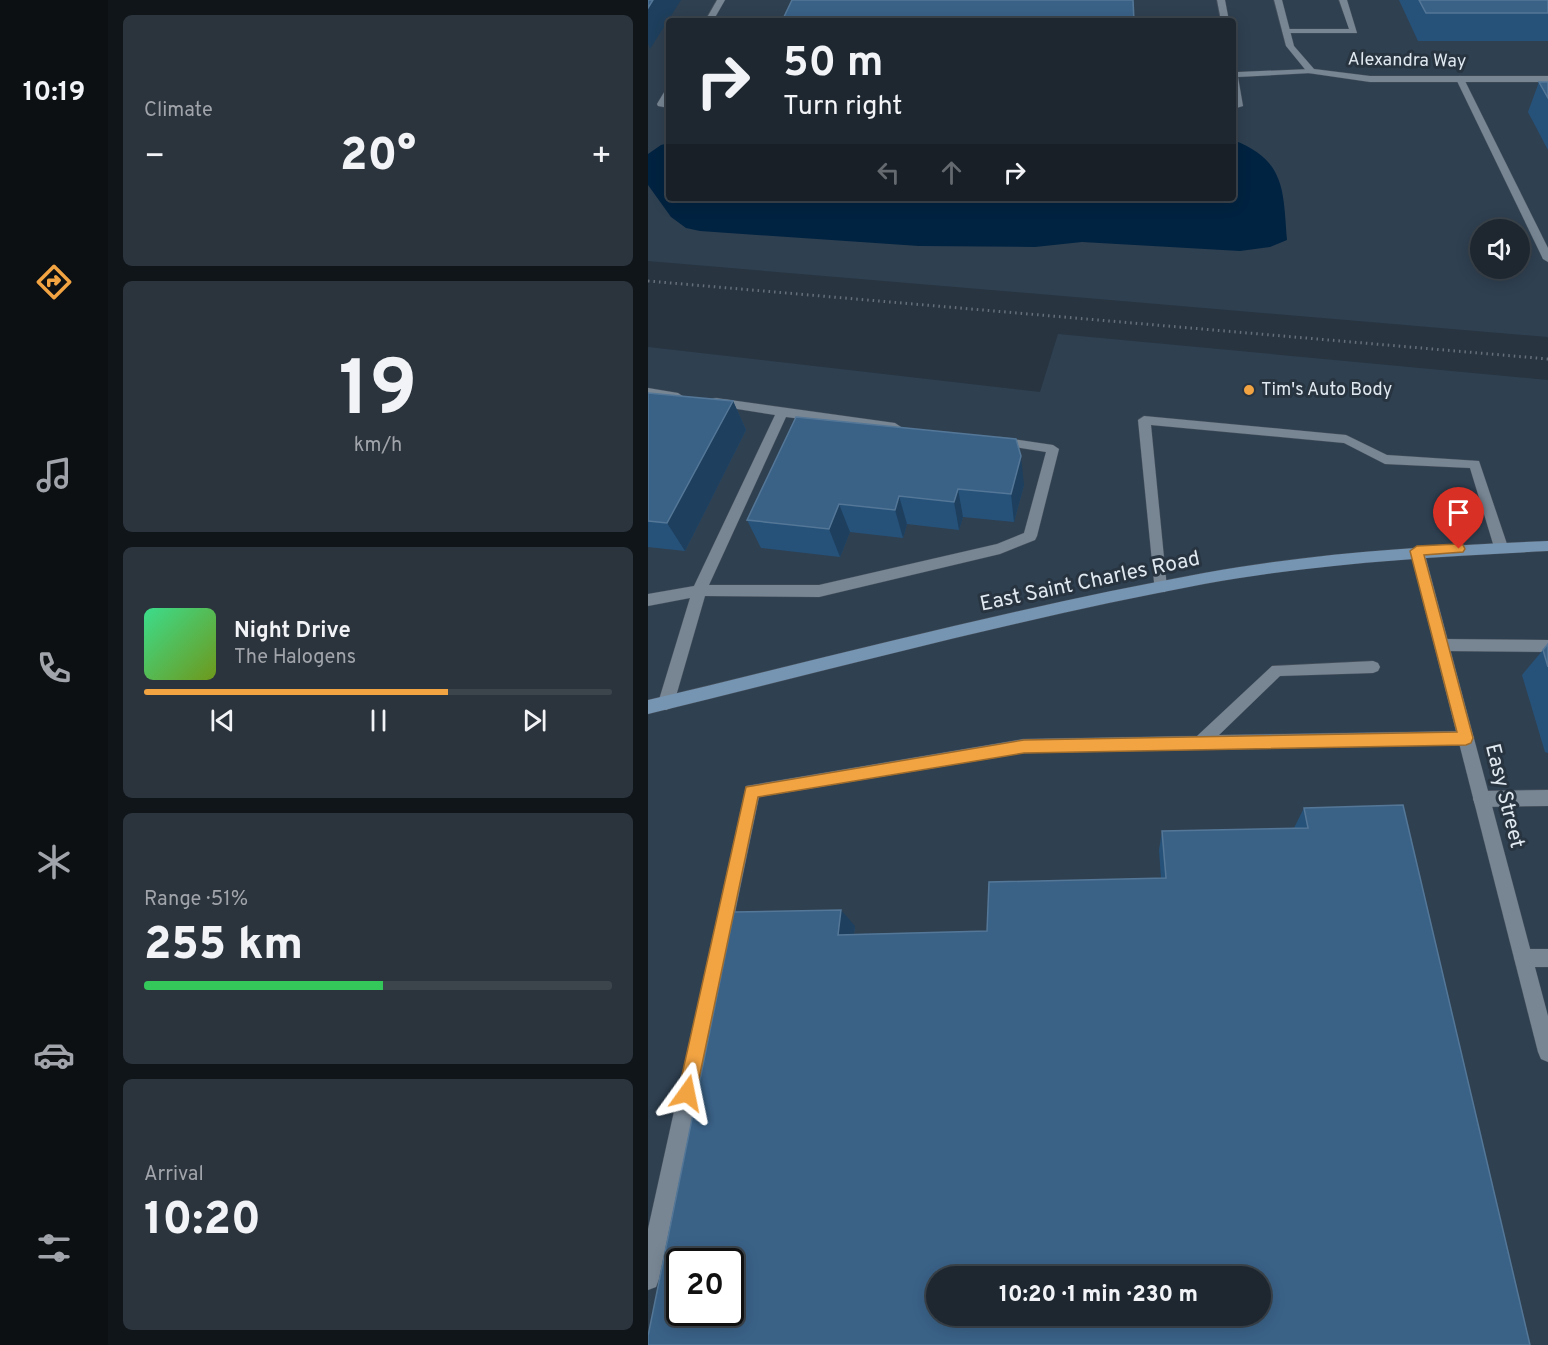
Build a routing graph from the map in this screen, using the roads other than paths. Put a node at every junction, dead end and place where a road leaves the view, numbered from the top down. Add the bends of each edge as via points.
1 (721, 0) edge
2 (1221, 0) edge
3 (1278, 0) edge
4 (1343, 0) edge
5 (711, 18) edge
6 (1224, 18) edge
7 (1286, 31) junction
8 (1311, 71) junction
9 (1236, 75) edge
10 (1460, 79) junction
11 (1548, 79) edge
12 (1236, 90) edge
13 (666, 96) edge
14 (666, 105) edge
15 (1236, 106) edge
16 (1548, 259) edge
17 (648, 392) edge
18 (782, 412) junction
19 (911, 430) edge
20 (982, 439) edge
21 (1548, 546) edge
22 (1501, 547) junction
23 (1417, 551) junction
24 (1161, 588) junction
25 (699, 591) junction
26 (648, 600) edge
27 (1442, 645) junction
28 (1548, 646) edge
29 (1373, 667) dead end
30 (666, 703) junction
31 (648, 707) edge
32 (1466, 738) junction
33 (1199, 744) junction
34 (1481, 798) junction
35 (1548, 798) edge
36 (1523, 958) junction
37 (1548, 958) edge
38 (1548, 1052) edge
39 (648, 1279) edge

1 - 5 street
2 - 6 street
3 - 7 street
4 - 7 street via 1354,31
7 - 8 street via 1290,46
8 - 9 street, Alexandra Way
8 - 10 street, Alexandra Way via 1363,79
10 - 11 street, Alexandra Way
10 - 16 street
12 - 15 street
13 - 14 street via 661,105
17 - 18 street
18 - 19 street
18 - 25 street
20 - 25 street via 1053,449 1030,536 1000,549 819,591
21 - 22 street, East Saint Charles Road
22 - 23 street, East Saint Charles Road
22 - 24 street via 1475,464 1385,459 1346,439 1144,420
23 - 24 street, East Saint Charles Road via 1258,570
23 - 27 street, Easy Street
24 - 30 street, East Saint Charles Road
25 - 26 street
25 - 30 street
27 - 28 street
27 - 32 street, Easy Street
29 - 33 street via 1277,670
30 - 31 street, East Saint Charles Road
32 - 33 street
32 - 34 street, Easy Street
33 - 39 street via 1024,746 752,791
34 - 35 street
34 - 36 street, Easy Street
36 - 37 street
36 - 38 street, Easy Street

